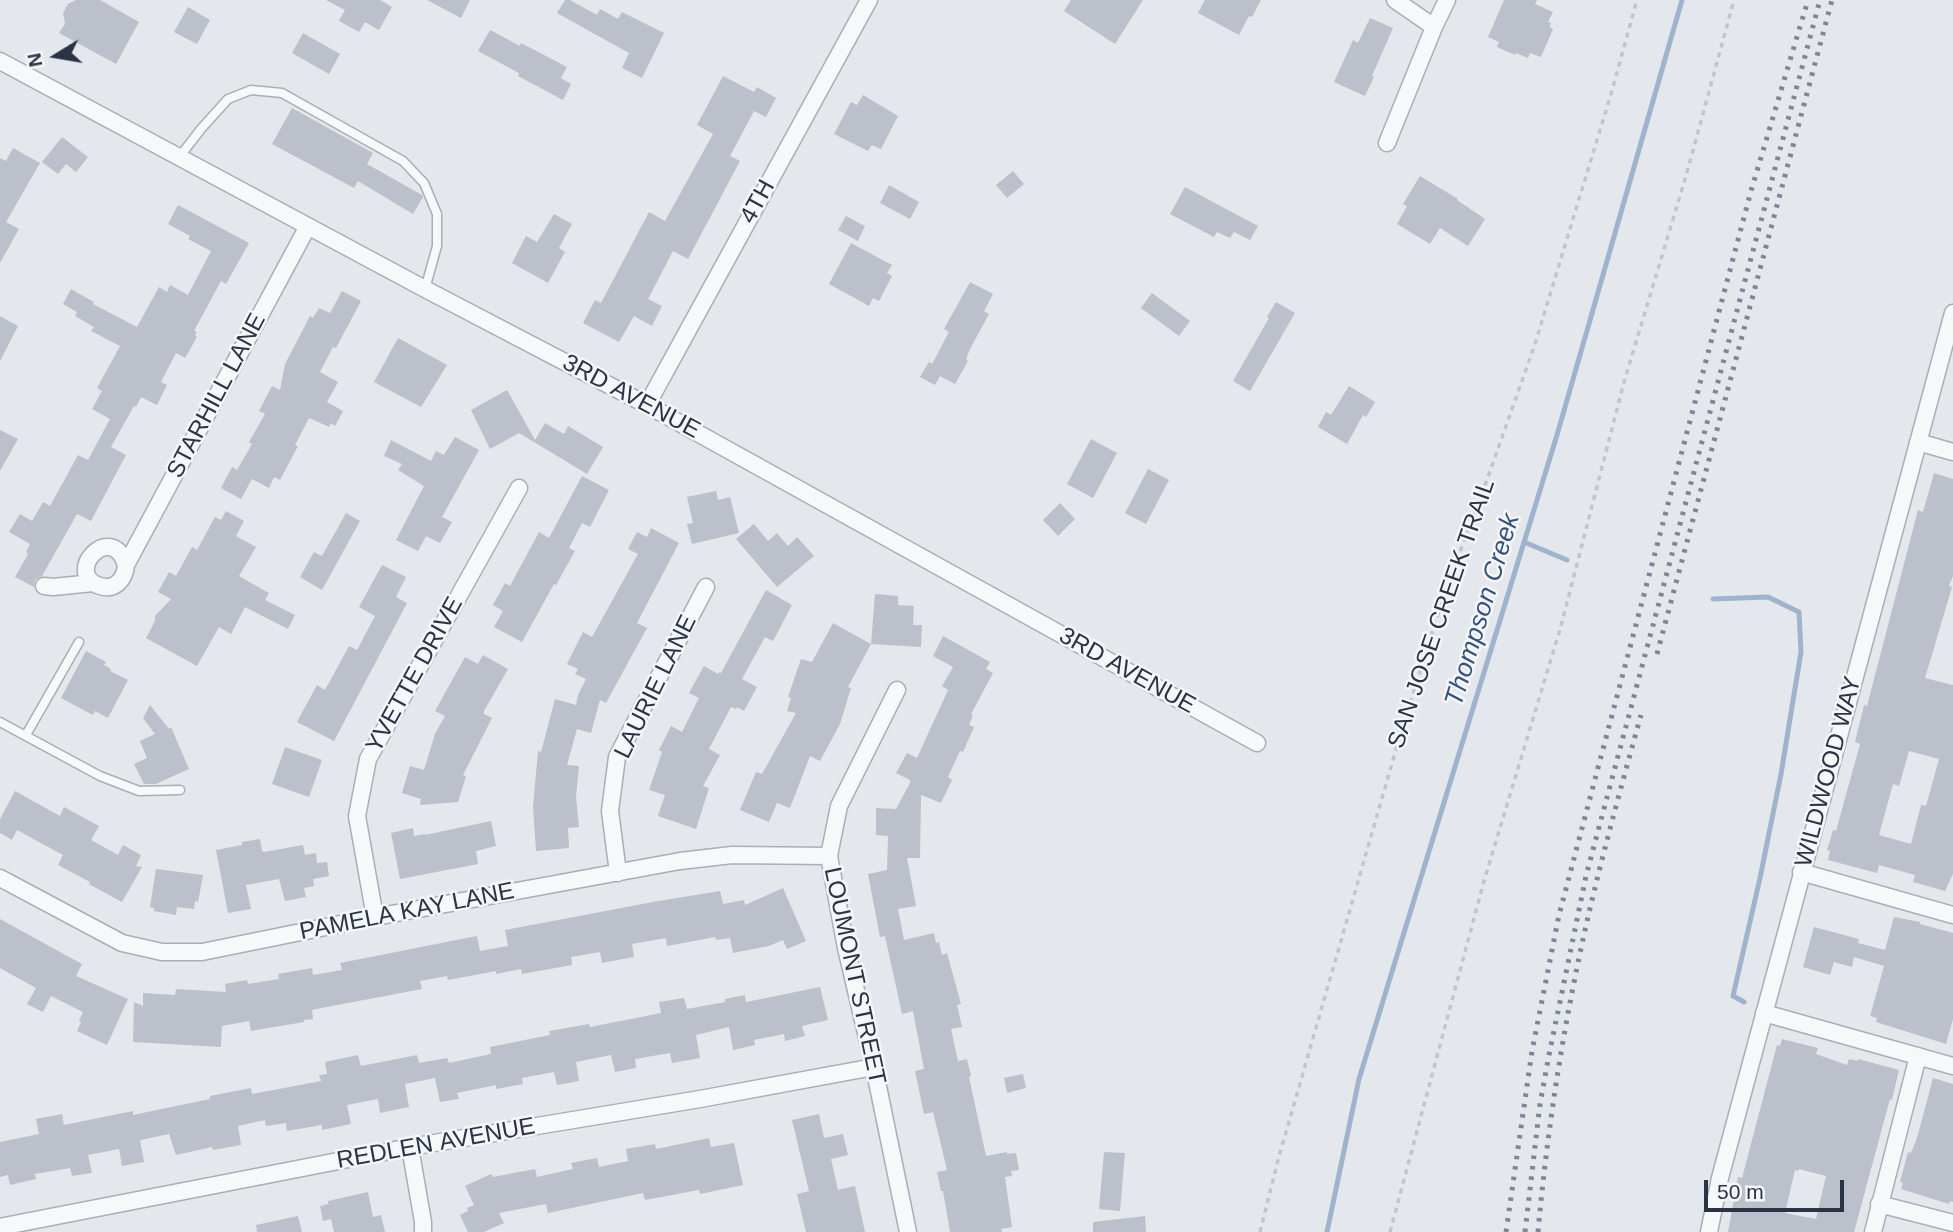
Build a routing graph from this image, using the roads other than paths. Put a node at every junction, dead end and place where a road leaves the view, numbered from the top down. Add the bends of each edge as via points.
1 (869, 0) edge
2 (1395, 0) edge
3 (1447, 0) edge
4 (1434, 27) junction
5 (0, 61) edge
6 (1387, 143) dead end
7 (180, 156) junction
8 (309, 226) junction
9 (425, 289) junction
10 (1953, 313) edge
11 (647, 405) junction
12 (1918, 442) junction
13 (1953, 452) edge
14 (519, 488) dead end
15 (126, 565) junction
16 (93, 583) junction
17 (44, 586) dead end
18 (706, 586) dead end
19 (79, 642) dead end
20 (898, 690) dead end
21 (0, 722) edge
22 (26, 735) junction
23 (1257, 743) dead end
24 (180, 790) dead end
25 (829, 856) junction
26 (1801, 872) junction
27 (618, 873) junction
28 (0, 878) edge
29 (1953, 915) edge
30 (375, 916) junction
31 (1764, 1013) junction
32 (1918, 1056) junction
33 (1953, 1066) edge
34 (874, 1067) junction
35 (410, 1147) junction
36 (1879, 1204) junction
37 (1953, 1223) edge
38 (0, 1227) edge
39 (423, 1232) edge
40 (908, 1232) edge
41 (1709, 1232) edge
42 (1873, 1232) edge

1 - 11 street, 4TH
2 - 4 street
3 - 4 street
4 - 6 street
5 - 7 street, 3RD AVENUE
7 - 8 street, 3RD AVENUE
7 - 9 lane via 228,99 251,90 282,93 403,161 424,183 437,214 437,246
8 - 9 street, 3RD AVENUE
8 - 15 street, STARHILL LANE
9 - 11 street, 3RD AVENUE
10 - 12 street, WILDWOOD WAY
11 - 23 street, 3RD AVENUE
12 - 13 street
12 - 26 street, WILDWOOD WAY
14 - 30 street, YVETTE DRIVE via 368,759 357,816
15 - 16 street, STARHILL LANE via 116,585
15 - 16 street via 111,548 96,550 86,569
16 - 17 street, STARHILL LANE
18 - 27 street, LAURIE LANE via 617,757 610,811
19 - 22 lane
20 - 25 street, LOUMONT STREET via 838,806
21 - 22 lane
22 - 24 lane via 100,776 139,791
25 - 27 street, PAMELA KAY LANE via 732,855
25 - 34 street, LOUMONT STREET
26 - 29 street
26 - 31 street, WILDWOOD WAY
27 - 30 street, PAMELA KAY LANE
28 - 30 street, PAMELA KAY LANE via 122,943 162,952 202,952
31 - 32 street
31 - 41 street, WILDWOOD WAY
32 - 33 street
32 - 36 street
34 - 35 street, REDLEN AVENUE
34 - 40 street, LOUMONT STREET
35 - 38 street, REDLEN AVENUE
35 - 39 street
36 - 37 street
36 - 42 street

